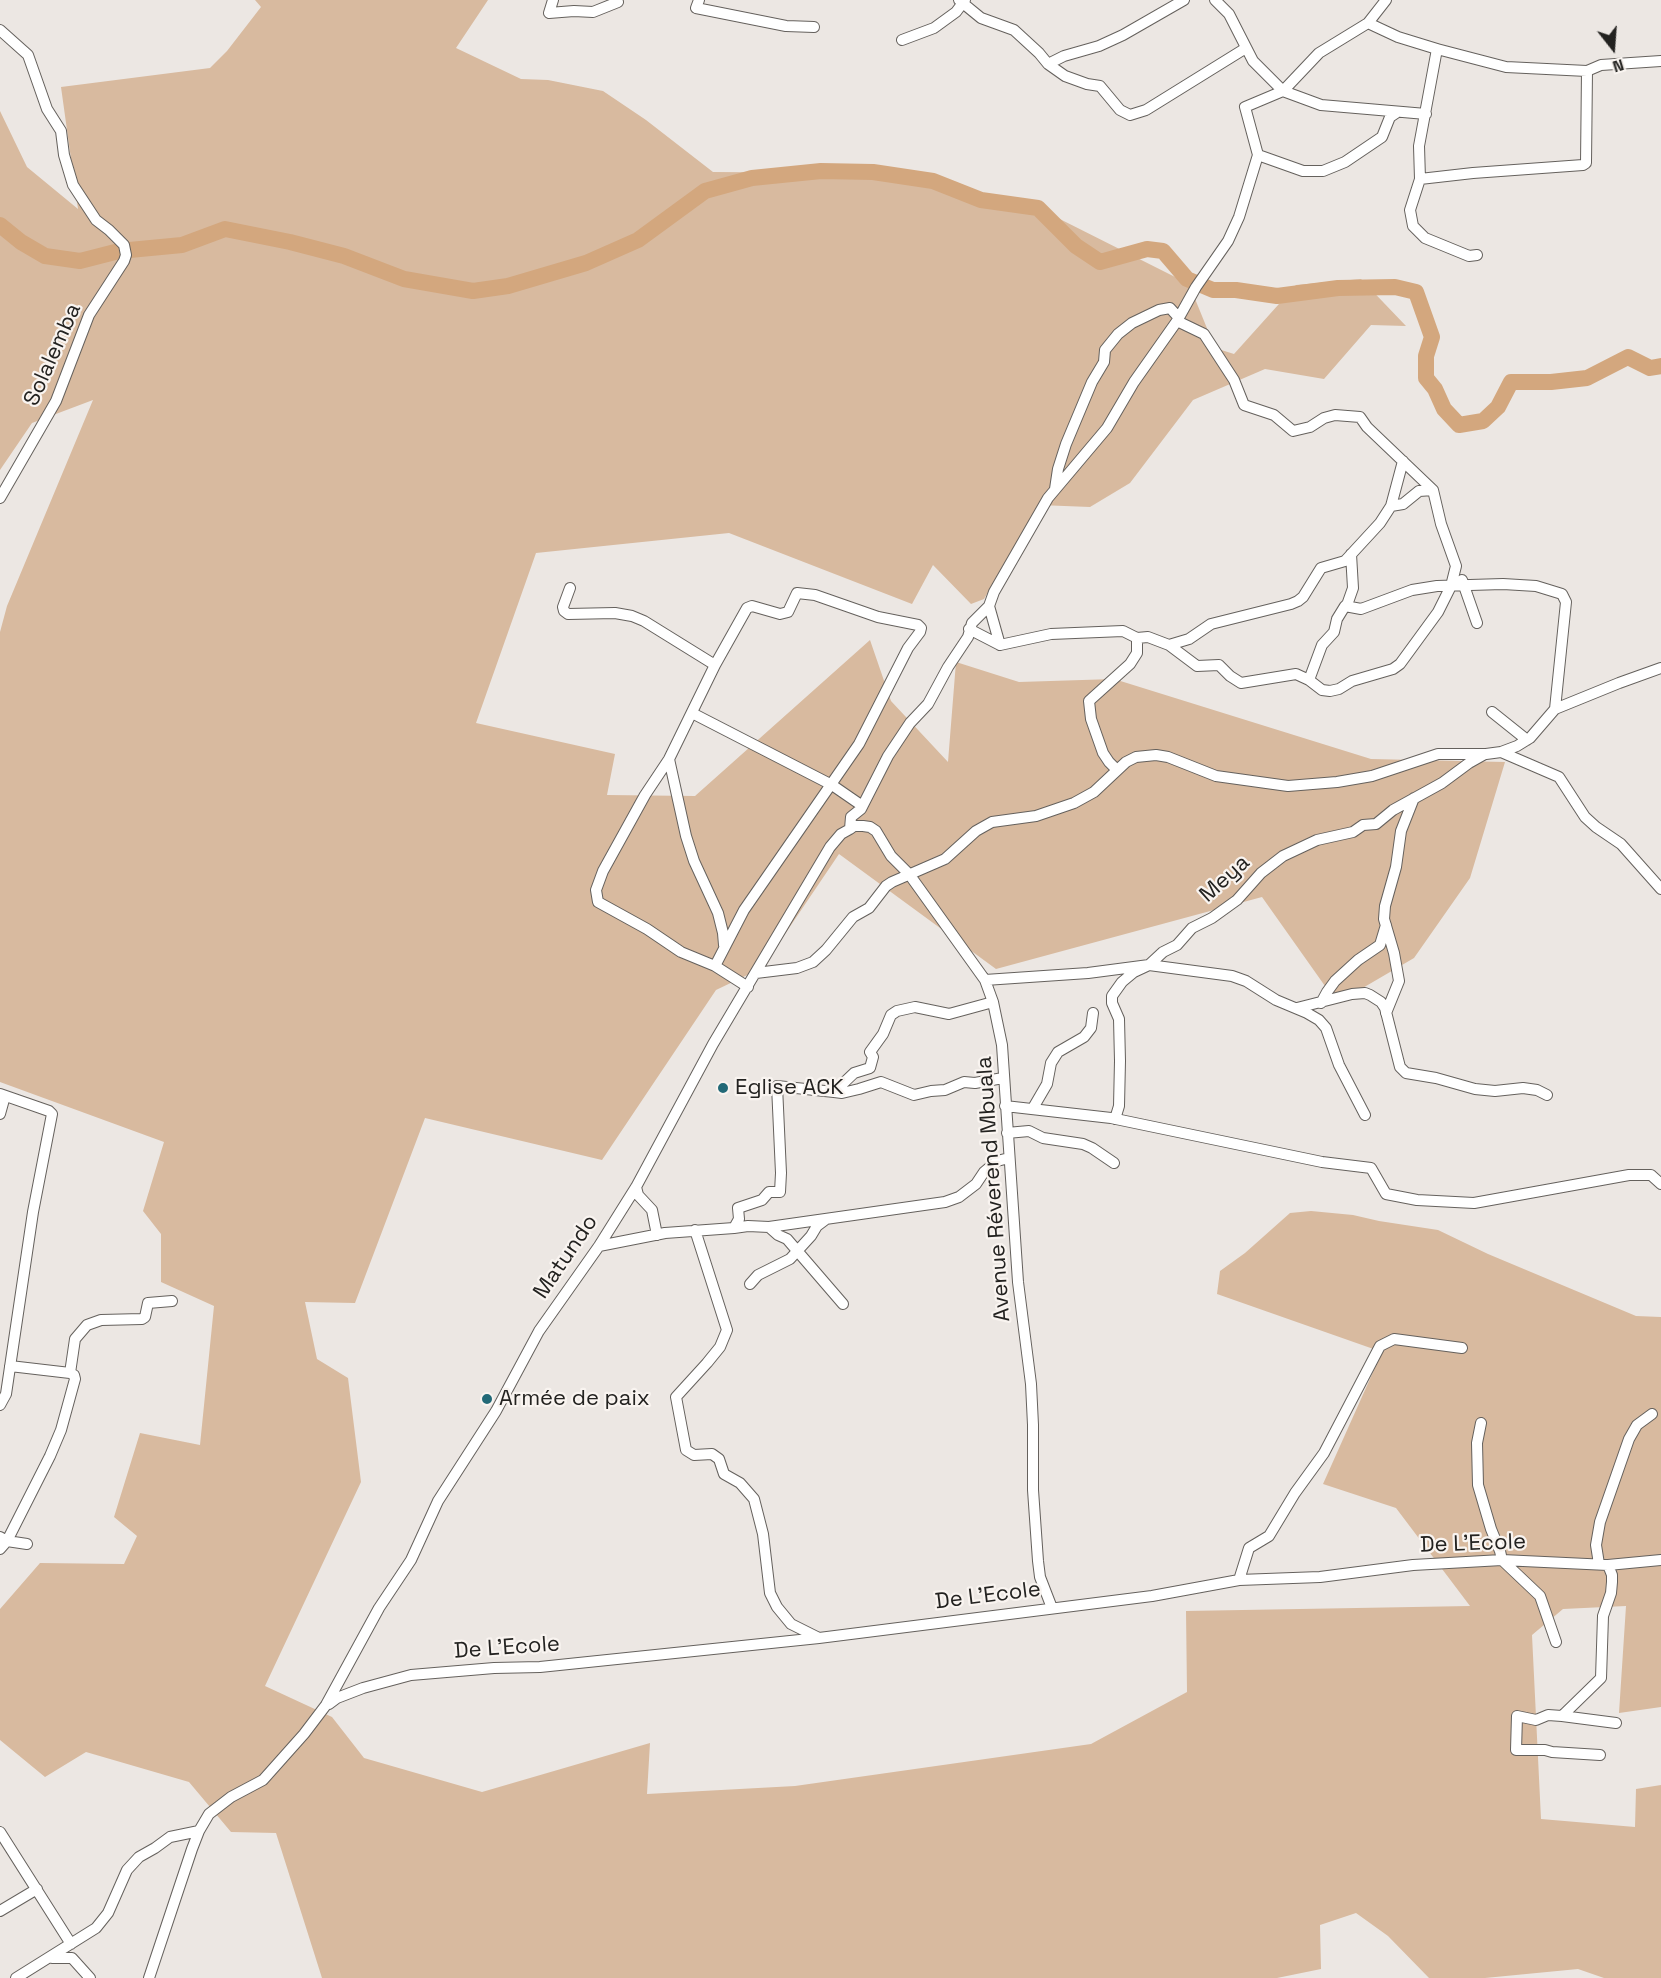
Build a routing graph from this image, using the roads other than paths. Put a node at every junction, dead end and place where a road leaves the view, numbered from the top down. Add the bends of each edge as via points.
1 (553, 0) edge
2 (699, 0) edge
3 (1184, 0) edge
4 (1215, 0) edge
5 (1386, 0) edge
6 (962, 1) edge
7 (618, 2) dead end
8 (1368, 23) junction
9 (814, 27) dead end
10 (0, 30) edge
11 (902, 40) dead end
12 (1246, 48) junction
13 (1437, 49) junction
14 (1661, 60) edge
15 (1048, 64) junction
16 (1587, 71) junction
17 (1283, 91) junction
18 (1396, 113) junction
19 (1426, 114) junction
20 (1258, 154) junction
21 (1420, 179) junction
22 (1477, 255) dead end
23 (1178, 319) junction
24 (1403, 461) junction
25 (1055, 490) junction
26 (1433, 490) junction
27 (0, 498) edge
28 (1391, 506) junction
29 (1351, 554) junction
30 (1456, 566) junction
31 (1451, 586) junction
32 (1464, 586) junction
33 (570, 588) dead end
34 (1347, 605) junction
35 (989, 606) junction
36 (1477, 623) dead end
37 (969, 629) junction
38 (1137, 638) junction
39 (999, 645) junction
40 (1169, 645) junction
41 (715, 665) junction
42 (1661, 668) edge
43 (1309, 680) junction
44 (1555, 709) junction
45 (1492, 712) dead end
46 (692, 713) junction
47 (1527, 740) junction
48 (1501, 752) junction
49 (1486, 754) junction
50 (669, 759) junction
51 (1118, 770) junction
52 (832, 785) junction
53 (1414, 798) junction
54 (861, 807) junction
55 (870, 827) junction
56 (850, 829) junction
57 (909, 874) junction
58 (1661, 889) edge
59 (1386, 925) junction
60 (724, 948) junction
61 (1149, 965) junction
62 (715, 966) junction
63 (756, 973) junction
64 (985, 981) junction
65 (748, 987) junction
66 (993, 1002) junction
67 (1321, 1003) junction
68 (1294, 1008) junction
69 (1093, 1013) dead end
70 (1386, 1013) junction
71 (1003, 1078) junction
72 (834, 1092) junction
73 (3, 1095) edge
74 (1547, 1095) dead end
75 (1005, 1106) junction
76 (1033, 1108) junction
77 (0, 1114) edge
78 (1365, 1115) dead end
79 (1116, 1119) junction
80 (1007, 1133) junction
81 (1009, 1158) junction
82 (1114, 1163) dead end
83 (1661, 1184) edge
84 (636, 1186) junction
85 (825, 1220) junction
86 (769, 1227) junction
87 (734, 1228) junction
88 (695, 1230) junction
89 (657, 1235) junction
90 (599, 1246) junction
91 (797, 1251) junction
92 (750, 1284) dead end
93 (172, 1301) dead end
94 (843, 1304) dead end
95 (1462, 1347) dead end
96 (10, 1366) junction
97 (70, 1373) junction
98 (0, 1405) edge
99 (1653, 1414) dead end
100 (1481, 1423) dead end
101 (2, 1542) edge
102 (27, 1544) dead end
103 (1502, 1560) junction
104 (1661, 1560) edge
105 (1603, 1565) junction
106 (1239, 1580) junction
107 (1052, 1608) junction
108 (819, 1638) junction
109 (1556, 1642) dead end
110 (326, 1705) junction
111 (1562, 1716) junction
112 (1616, 1723) dead end
113 (1599, 1755) dead end
114 (199, 1831) junction
115 (0, 1832) edge
116 (37, 1889) junction
117 (0, 1911) edge
118 (70, 1944) junction
119 (50, 1958) junction
120 (16, 1978) edge
121 (90, 1978) edge
122 (149, 1978) edge

1 - 7 street via 549,14 593,12
2 - 9 street via 696,8 786,26
3 - 15 street via 1123,35
4 - 12 street via 1229,14
5 - 8 street
6 - 11 street via 956,12 934,28
6 - 15 street via 981,18 1014,30
8 - 13 street
8 - 17 street via 1319,53
10 - 27 street, Solalemba via 28,55 47,109 60,131 73,185 96,220 125,250 124,261 89,315 56,401
12 - 15 street via 1146,110 1130,115 1120,110 1100,86 1074,80
12 - 17 street via 1253,61
13 - 16 street via 1506,66
13 - 19 street
14 - 16 street via 1601,65
16 - 21 street via 1583,165
17 - 18 street via 1321,105
17 - 20 street via 1245,107
18 - 19 street
18 - 20 street via 1390,117 1382,137 1345,162 1323,171 1302,171
19 - 21 street via 1419,146
20 - 23 street, Matundo via 1228,241
21 - 22 street via 1410,210 1413,226 1425,238 1464,254
23 - 24 street via 1204,334 1234,380 1244,405 1274,415 1293,430 1335,415 1360,417
23 - 25 street, Matundo via 1107,428
23 - 25 street via 1170,308 1159,310 1132,323 1105,350 1104,362 1066,444
24 - 26 street
24 - 28 street
25 - 35 street, Matundo
26 - 28 street via 1419,491 1406,503
26 - 30 street
28 - 29 street
29 - 34 street via 1353,588
29 - 40 street via 1345,561 1321,568 1303,597 1291,604 1211,624 1189,639
30 - 31 street
30 - 32 street
31 - 32 street
31 - 34 street via 1412,590 1361,609
31 - 43 street via 1438,612 1393,669 1330,691
32 - 36 street
32 - 44 street via 1536,586 1562,594 1566,602
33 - 41 street via 563,607 568,614 632,616
34 - 43 street via 1334,632 1322,645
35 - 37 street, Matundo
35 - 39 street
37 - 39 street
37 - 54 street, Matundo via 928,704 894,747
38 - 39 street via 1123,631 1086,632 1051,634
38 - 40 street via 1148,637
38 - 51 street via 1137,653 1130,664 1089,701 1103,753
40 - 43 street via 1197,666 1219,665 1240,683 1296,674
41 - 46 street
41 - 52 street via 747,608 788,612 797,593 921,628 859,744
42 - 44 street
44 - 47 street
45 - 47 street
46 - 50 street
46 - 52 street
47 - 48 street
48 - 49 street
48 - 58 street via 1558,777 1585,817 1621,844
49 - 51 street via 1438,754 1372,776 1304,786 1230,779 1156,755 1136,757
49 - 53 street, Meya
50 - 60 street via 686,836 717,913
50 - 62 street via 603,871 596,890 598,902 681,952
51 - 57 street via 1094,792 1074,803 1036,816 992,822 945,859
52 - 54 street
52 - 60 street via 761,885
53 - 59 street via 1398,842 1396,867 1385,906
53 - 61 street, Meya via 1376,824 1317,840 1283,856 1237,900 1192,928 1182,941
54 - 55 street, Avenue Réverend Mbuala
54 - 56 street, Matundo via 851,817
55 - 56 street
55 - 57 street, Avenue Réverend Mbuala
56 - 63 street, Matundo via 830,847
57 - 63 street via 886,886 813,962
57 - 64 street, Avenue Réverend Mbuala
59 - 67 street via 1380,945 1335,981
59 - 70 street via 1399,981
60 - 62 street
61 - 64 street
61 - 68 street via 1232,976
61 - 79 street, Meya via 1122,982 1112,996 1119,1028
62 - 65 street
63 - 65 street, Matundo
64 - 66 street, Avenue Réverend Mbuala
65 - 84 street, Matundo via 712,1044
66 - 71 street, Avenue Réverend Mbuala via 1001,1033
66 - 72 street via 949,1014 915,1007 897,1011 870,1052 870,1068 854,1073
67 - 68 street
67 - 70 street via 1365,993 1381,1002
68 - 78 street via 1307,1012 1326,1028
69 - 76 street via 1091,1028 1084,1036 1058,1052 1047,1084
70 - 74 street via 1400,1067 1406,1073 1475,1089 1523,1088
71 - 72 street via 961,1082 945,1090 914,1095 881,1082
71 - 75 street, Avenue Réverend Mbuala
72 - 87 street via 777,1086 780,1192 769,1192 762,1200 738,1208 739,1219
73 - 77 street
73 - 96 street via 52,1113
75 - 76 street
75 - 80 street, Avenue Réverend Mbuala
76 - 79 street
79 - 83 street via 1322,1162 1371,1168 1386,1194 1417,1200 1474,1203 1629,1175 1651,1175
80 - 81 street, Avenue Réverend Mbuala
80 - 82 street via 1029,1131 1043,1138 1083,1144
81 - 85 street via 997,1161 959,1197
81 - 107 street, Avenue Réverend Mbuala via 1034,1425 1038,1561
84 - 89 street via 638,1196 652,1210
84 - 90 street, Matundo
85 - 86 street
85 - 91 street
86 - 87 street
86 - 91 street
87 - 88 street
88 - 89 street
88 - 108 street via 727,1330 720,1347 676,1397 686,1450 719,1459 724,1474 740,1483 754,1499 770,1593 791,1624
89 - 90 street
90 - 110 street, Matundo via 539,1331 496,1411 438,1501 411,1560 379,1608
91 - 92 street
91 - 94 street
93 - 97 street via 148,1303 142,1319 101,1320 87,1325 75,1340
95 - 106 street via 1395,1339 1380,1346 1324,1453 1269,1536 1249,1548
96 - 97 street
96 - 98 street via 6,1394
97 - 101 street via 75,1379 61,1430
99 - 105 street via 1637,1425 1629,1439 1600,1522 1596,1545
100 - 103 street via 1477,1443 1478,1485
101 - 102 street
103 - 105 street, De L'Ecole
103 - 106 street, De L'Ecole
103 - 109 street via 1540,1596
104 - 105 street, De L'Ecole
105 - 111 street via 1612,1575 1612,1582 1603,1616 1601,1678
106 - 107 street, De L'Ecole
107 - 108 street, De L'Ecole
108 - 110 street, De L'Ecole via 540,1667 411,1675 363,1688
110 - 114 street, Matundo via 263,1780 222,1803 209,1814
111 - 112 street
111 - 113 street via 1548,1715 1536,1720 1517,1716 1516,1750
114 - 118 street via 170,1837 139,1857 127,1870 102,1922
114 - 122 street, Matundo
115 - 116 street
116 - 117 street
116 - 118 street
118 - 119 street
119 - 120 street
119 - 121 street via 72,1958

